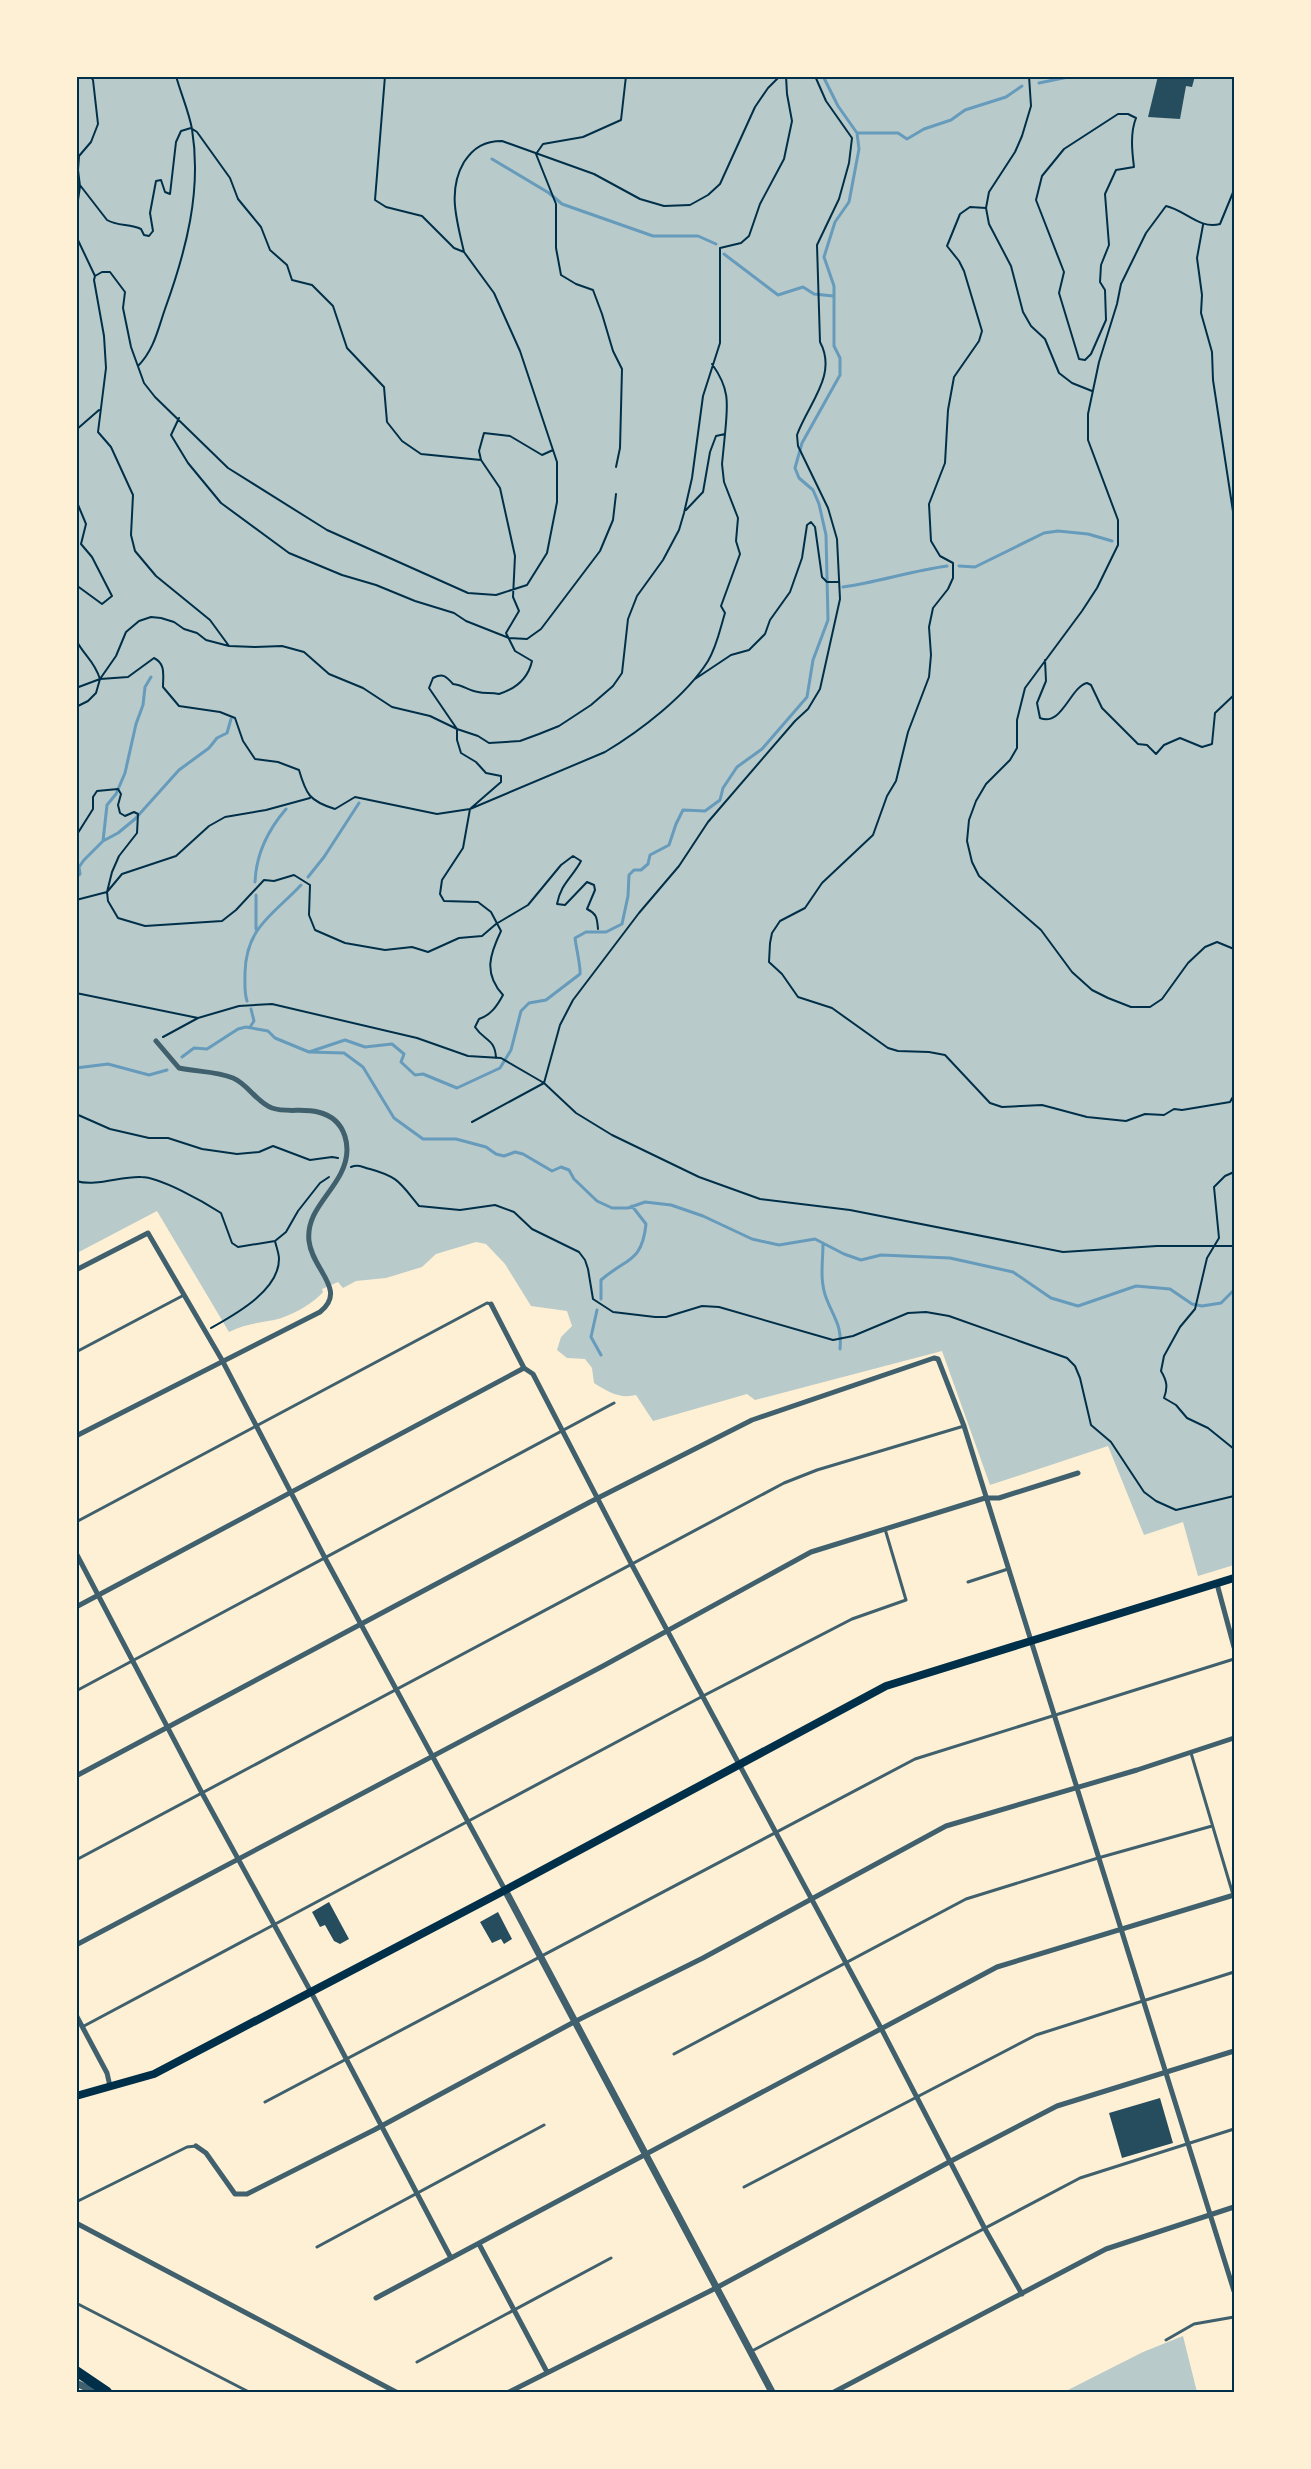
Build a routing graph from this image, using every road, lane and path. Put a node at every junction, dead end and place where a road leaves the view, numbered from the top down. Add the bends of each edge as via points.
1 (90, 76) edge
2 (176, 76) edge
3 (385, 76) edge
4 (626, 76) edge
5 (780, 76) edge
6 (786, 76) edge
7 (815, 76) edge
8 (982, 76) edge
9 (987, 76) edge
10 (1029, 76) edge
11 (191, 128) junction
12 (536, 154) junction
13 (1134, 167) joint
14 (76, 180) edge
15 (80, 186) junction
16 (1234, 190) edge
17 (986, 208) junction
18 (76, 214) edge
19 (1203, 225) junction
20 (76, 236) edge
21 (464, 252) junction
22 (95, 276) junction
23 (712, 364) junction
24 (138, 366) junction
25 (1092, 391) junction
26 (100, 409) junction
27 (179, 418) junction
28 (76, 430) edge
29 (725, 434) junction
30 (553, 450) junction
31 (481, 460) junction
32 (616, 467) dead end
33 (616, 494) dead end
34 (76, 500) edge
35 (684, 513) junction
36 (1234, 518) edge
37 (1234, 566) edge
38 (1234, 574) edge
39 (838, 582) junction
40 (76, 585) edge
41 (515, 589) junction
42 (509, 638) junction
43 (76, 640) edge
44 (229, 646) junction
45 (1045, 658) junction
46 (100, 679) junction
47 (693, 681) junction
48 (76, 688) edge
49 (1234, 695) edge
50 (76, 707) edge
51 (457, 729) junction
52 (310, 798) junction
53 (470, 809) junction
54 (76, 836) edge
55 (107, 892) junction
56 (76, 900) edge
57 (496, 924) junction
58 (597, 928) dead end
59 (1234, 949) edge
60 (76, 993) edge
61 (198, 1018) junction
62 (156, 1041) joint
63 (496, 1058) junction
64 (544, 1083) junction
65 (1234, 1095) edge
66 (76, 1114) edge
67 (472, 1122) dead end
68 (356, 1165) dead end
69 (342, 1172) junction
70 (1234, 1172) edge
71 (331, 1176) dead end
72 (76, 1180) edge
73 (275, 1240) junction
74 (1234, 1246) edge
75 (1213, 1247) junction
76 (76, 1270) edge
77 (184, 1295) junction
78 (491, 1304) joint
79 (211, 1328) dead end
80 (76, 1352) edge
81 (222, 1360) junction
82 (538, 1365) dead end
83 (524, 1368) junction
84 (531, 1371) junction
85 (614, 1403) dead end
86 (964, 1426) junction
87 (256, 1427) junction
88 (562, 1432) junction
89 (76, 1436) edge
90 (1234, 1449) edge
91 (1078, 1473) dead end
92 (292, 1492) junction
93 (1234, 1496) edge
94 (599, 1497) junction
95 (985, 1498) junction
96 (76, 1522) edge
97 (884, 1528) junction
98 (76, 1553) edge
99 (325, 1558) junction
100 (632, 1565) junction
101 (1008, 1569) junction
102 (1234, 1578) edge
103 (968, 1582) dead end
104 (1217, 1584) junction
105 (99, 1595) junction
106 (76, 1607) edge
107 (362, 1624) junction
108 (669, 1631) junction
109 (1032, 1642) junction
110 (1234, 1647) edge
111 (1234, 1659) edge
112 (132, 1662) junction
113 (396, 1690) junction
114 (76, 1691) edge
115 (703, 1696) junction
116 (1053, 1715) junction
117 (168, 1727) junction
118 (1234, 1738) edge
119 (1190, 1752) junction
120 (432, 1757) junction
121 (739, 1764) junction
122 (76, 1776) edge
123 (1076, 1787) junction
124 (202, 1793) junction
125 (468, 1822) junction
126 (1212, 1826) junction
127 (776, 1832) junction
128 (1098, 1858) junction
129 (239, 1859) junction
130 (76, 1860) edge
131 (505, 1890) junction
132 (1234, 1896) edge
133 (811, 1898) junction
134 (273, 1925) junction
135 (1120, 1930) junction
136 (76, 1945) edge
137 (539, 1958) junction
138 (845, 1964) junction
139 (1234, 1972) edge
140 (311, 1992) junction
141 (1143, 2001) junction
142 (76, 2015) edge
143 (574, 2022) junction
144 (83, 2026) junction
145 (882, 2030) junction
146 (1234, 2051) edge
147 (674, 2054) dead end
148 (346, 2060) junction
149 (1166, 2072) junction
150 (110, 2086) junction
151 (76, 2096) edge
152 (917, 2096) junction
153 (265, 2102) dead end
154 (544, 2125) dead end
155 (381, 2126) junction
156 (1234, 2129) edge
157 (1188, 2144) junction
158 (196, 2146) joint
159 (645, 2155) junction
160 (951, 2161) junction
161 (744, 2187) dead end
162 (416, 2194) junction
163 (76, 2202) edge
164 (1234, 2207) edge
165 (1211, 2214) junction
166 (76, 2223) edge
167 (985, 2229) junction
168 (479, 2244) junction
169 (316, 2247) dead end
170 (451, 2258) junction
171 (611, 2258) dead end
172 (716, 2288) junction
173 (1234, 2291) edge
174 (1022, 2294) junction
175 (376, 2298) dead end
176 (76, 2303) edge
177 (514, 2311) junction
178 (1234, 2317) edge
179 (1166, 2340) dead end
180 (750, 2352) junction
181 (417, 2362) dead end
182 (76, 2371) edge
183 (547, 2372) junction
184 (76, 2383) edge
185 (96, 2392) edge
186 (107, 2392) edge
187 (249, 2392) edge
188 (396, 2392) edge
189 (509, 2392) edge
190 (771, 2392) edge
191 (834, 2392) edge

1 - 15 path via 98,124 91,142 79,156
2 - 11 path
3 - 21 path via 375,200 386,207 422,216 442,238
4 - 12 path via 621,120 583,137 543,144
5 - 12 path via 755,107 720,184 690,205 664,206 640,199 594,174
6 - 23 path via 792,121 784,159 760,204 749,237 720,248 720,343
7 - 39 path via 826,101 852,138 839,199 817,245 820,342 826,370 797,435 798,446 828,508 837,539
8 - 9 path
10 - 17 path via 1031,106 1022,136 989,192
11 - 15 path via 181,131 176,142 170,194 165,192 161,180 156,181 150,213 153,231 149,236 132,225 107,220
11 - 24 path via 195,189 184,252 153,345
11 - 31 path via 230,178 238,199 261,227 270,250 287,265 292,280 312,285 333,306 347,348 384,387 387,422 402,441 421,454
12 - 21 path via 502,141 487,141 470,154 454,187
12 - 32 path via 556,204 556,248 561,275 593,290 621,369 620,448
13 - 13 path via 1116,170 1105,194 1109,245 1101,265 1100,282 1105,290 1106,320 1091,354 1085,360 1079,359 1059,293 1064,272 1036,200 1042,176 1064,149 1118,114 1136,118
14 - 15 path
15 - 18 path
16 - 19 path via 1220,224
17 - 25 path via 1031,326 1045,339 1059,373
17 - 65 path via 970,207 960,214 947,241 972,293 982,331 954,377 945,463 929,504 931,541 940,556 953,562 953,578 933,608 929,627 929,677 910,724 896,781 873,835 822,883 805,908 780,921 770,943 769,962 798,997 832,1008 888,1048 945,1055 990,1103 1002,1107 1042,1105 1087,1118 1126,1121 1145,1114 1164,1115 1173,1109 1230,1102
19 - 25 path via 1166,206 1146,234 1121,284
19 - 36 path via 1197,258 1201,313 1212,352
20 - 22 path
21 - 30 path via 494,293 520,351
22 - 24 path via 110,272 125,292 123,308
22 - 26 path via 106,368
23 - 29 path via 724,381
23 - 35 path
24 - 27 path via 155,397
25 - 45 path via 1088,440 1118,519 1118,545 1083,611
26 - 28 path
26 - 44 path via 99,432 111,447 133,495 131,535 135,551 156,576 210,620
27 - 41 path via 228,468 327,530 468,593 496,595
27 - 42 path via 171,435 188,463 221,503 289,553 454,613
29 - 35 path via 716,436 703,492
29 - 47 path via 724,482 738,518 736,541 740,554 721,606 725,613 719,635 709,660
30 - 31 path via 542,454 510,436 484,433 479,450
30 - 41 path via 557,462 557,502 547,553 527,585
31 - 41 path via 500,488 515,556
33 - 42 path via 613,520 600,551 541,629 527,639
34 - 40 path via 86,524 81,544 112,596 102,604
35 - 51 path via 663,560 636,596 628,619 622,674 613,686 559,726 520,741 489,743
37 - 38 path
39 - 47 path via 827,582 822,577 811,522 790,592 765,634 749,650 731,655
39 - 64 path via 838,613 820,689 808,709 708,822 679,866 573,1000 560,1025
41 - 42 path via 513,597 519,611 506,633
42 - 51 path via 515,651 532,661 519,685 509,691 477,692 453,684 445,676 433,678 429,688
43 - 46 path via 82,653 96,665
44 - 46 path via 206,640 174,622 151,617 139,621 126,633
44 - 51 path via 282,646 304,652 329,674 363,688 392,707 430,716
45 - 49 path via 1046,681 1038,703 1040,718 1051,718 1087,683 1102,708 1138,744 1146,745 1156,754 1164,745 1180,738 1203,747 1212,744 1215,713
45 - 59 path via 1020,701 1017,748 986,784 969,820 967,842 979,876 1041,930 1072,972 1092,990 1131,1007 1150,1007 1162,999 1205,947 1217,942
46 - 48 path
46 - 50 path via 96,693
46 - 52 path via 128,677 148,660 160,661 163,687 179,706 235,718 255,759 299,770
47 - 53 path via 605,752
51 - 53 path via 461,753 486,773 501,776 501,782
52 - 53 path via 335,809 355,796 436,814
52 - 55 path via 225,817 176,856 122,874
53 - 57 path via 463,848 442,880 440,894 444,901 477,902 490,912
54 - 55 path via 93,809 93,798 102,788 118,789 120,813 138,814 137,833 119,855
55 - 56 path
55 - 57 path via 118,918 145,926 222,921 264,880 294,875 310,885 309,915 315,930 345,943 385,950 412,947 428,952 459,938 482,936
57 - 58 path via 528,905 573,856 581,861 565,881 557,904 566,905 587,882 594,885 587,909 597,918
57 - 63 path via 501,931 489,957 495,986 503,995 475,1027 489,1039
60 - 61 path
61 - 62 path
61 - 63 path via 239,1006 272,1004 417,1038 468,1056
62 - 69 street via 179,1068 234,1078 270,1107 330,1117 346,1137 348,1154
63 - 64 path via 514,1063
64 - 67 path
64 - 75 path via 576,1113 612,1135 699,1177 760,1199 850,1210 1063,1252
66 - 69 path via 110,1129 168,1138 202,1149 237,1154 273,1146 309,1160 339,1158
68 - 93 path via 387,1173 401,1183 419,1206 460,1210 495,1205 514,1212 532,1229 579,1252 588,1269 593,1299 613,1312 666,1317 702,1306 718,1307 833,1340 909,1313 926,1312 949,1316 1067,1358 1080,1377 1090,1425 1111,1442 1144,1492 1156,1502 1176,1510
69 - 81 street via 313,1212 308,1233 310,1251 330,1286 329,1305
70 - 75 path via 1214,1187 1218,1238
71 - 73 path via 320,1183 286,1232
72 - 73 path via 143,1177 160,1181 221,1213 232,1243 238,1247
73 - 79 path via 279,1260 274,1277 249,1305
74 - 75 path
75 - 90 path via 1195,1309 1164,1356 1161,1371 1166,1379 1164,1398
76 - 77 street via 148,1233
77 - 80 lane
77 - 81 street
78 - 83 street
78 - 87 lane
81 - 87 street
81 - 89 street
82 - 84 street
83 - 84 street
83 - 92 street
84 - 88 street
85 - 88 lane
86 - 94 street via 941,1361 934,1358 765,1413
86 - 95 street
86 - 100 lane via 784,1483
87 - 92 street
87 - 96 lane
88 - 94 street
88 - 99 lane
91 - 95 street via 999,1498
92 - 99 street
92 - 105 street
94 - 100 street
94 - 107 street
95 - 97 street
95 - 101 street
97 - 108 street via 811,1552
97 - 115 lane via 906,1600 852,1619
98 - 105 street
99 - 107 street
99 - 112 lane
100 - 108 street
100 - 113 lane
101 - 103 lane
101 - 109 street
102 - 104 main road
104 - 109 main road
104 - 110 street
105 - 106 street
105 - 112 street
107 - 113 street
107 - 117 street
108 - 115 street
108 - 120 street
109 - 116 street
109 - 121 main road via 886,1686
111 - 116 lane
112 - 114 lane
112 - 117 street
113 - 120 street
113 - 124 lane
115 - 121 street
115 - 125 lane
116 - 123 street
116 - 127 lane via 915,1760
117 - 122 street
117 - 124 street
118 - 119 street
119 - 123 street
119 - 126 lane
120 - 125 street
120 - 129 street
121 - 127 street
121 - 131 main road
123 - 128 street
123 - 133 street via 946,1826
124 - 129 street
124 - 130 lane
125 - 131 street
125 - 134 lane
126 - 128 lane
126 - 132 lane
127 - 133 street
127 - 137 lane
128 - 135 street
128 - 138 lane via 966,1899
129 - 134 street
129 - 136 street
131 - 137 street
131 - 140 main road
132 - 135 street
133 - 138 street
133 - 143 street via 703,1958
134 - 140 street
134 - 144 lane
135 - 141 street
135 - 145 street via 997,1967
137 - 143 street
137 - 148 lane
138 - 145 street
138 - 147 lane
139 - 141 lane
140 - 148 street
140 - 150 main road via 154,2074
141 - 149 street
141 - 152 lane via 1036,2035
142 - 144 street
143 - 155 street
143 - 159 street
144 - 150 street
145 - 152 street
145 - 159 street
146 - 149 street
148 - 153 lane
148 - 155 street
149 - 157 street
149 - 160 street via 1057,2106
150 - 151 main road
152 - 160 street
152 - 161 lane
154 - 162 lane
155 - 158 street via 247,2194 235,2194 206,2153
155 - 162 street
156 - 157 lane
157 - 165 street
157 - 167 lane via 1080,2178
158 - 163 lane
159 - 168 street
159 - 172 street
160 - 167 street
160 - 172 street
162 - 169 lane
162 - 170 street
164 - 165 street
165 - 173 street
165 - 174 street via 1106,2248
166 - 188 street
167 - 174 street
167 - 180 lane
168 - 170 street
168 - 177 street
170 - 175 street
171 - 177 lane
172 - 180 street
172 - 183 street
174 - 191 street
176 - 187 lane
177 - 181 lane
177 - 183 street
178 - 179 lane via 1194,2324
180 - 190 street
182 - 186 highway
183 - 189 street
184 - 185 street

